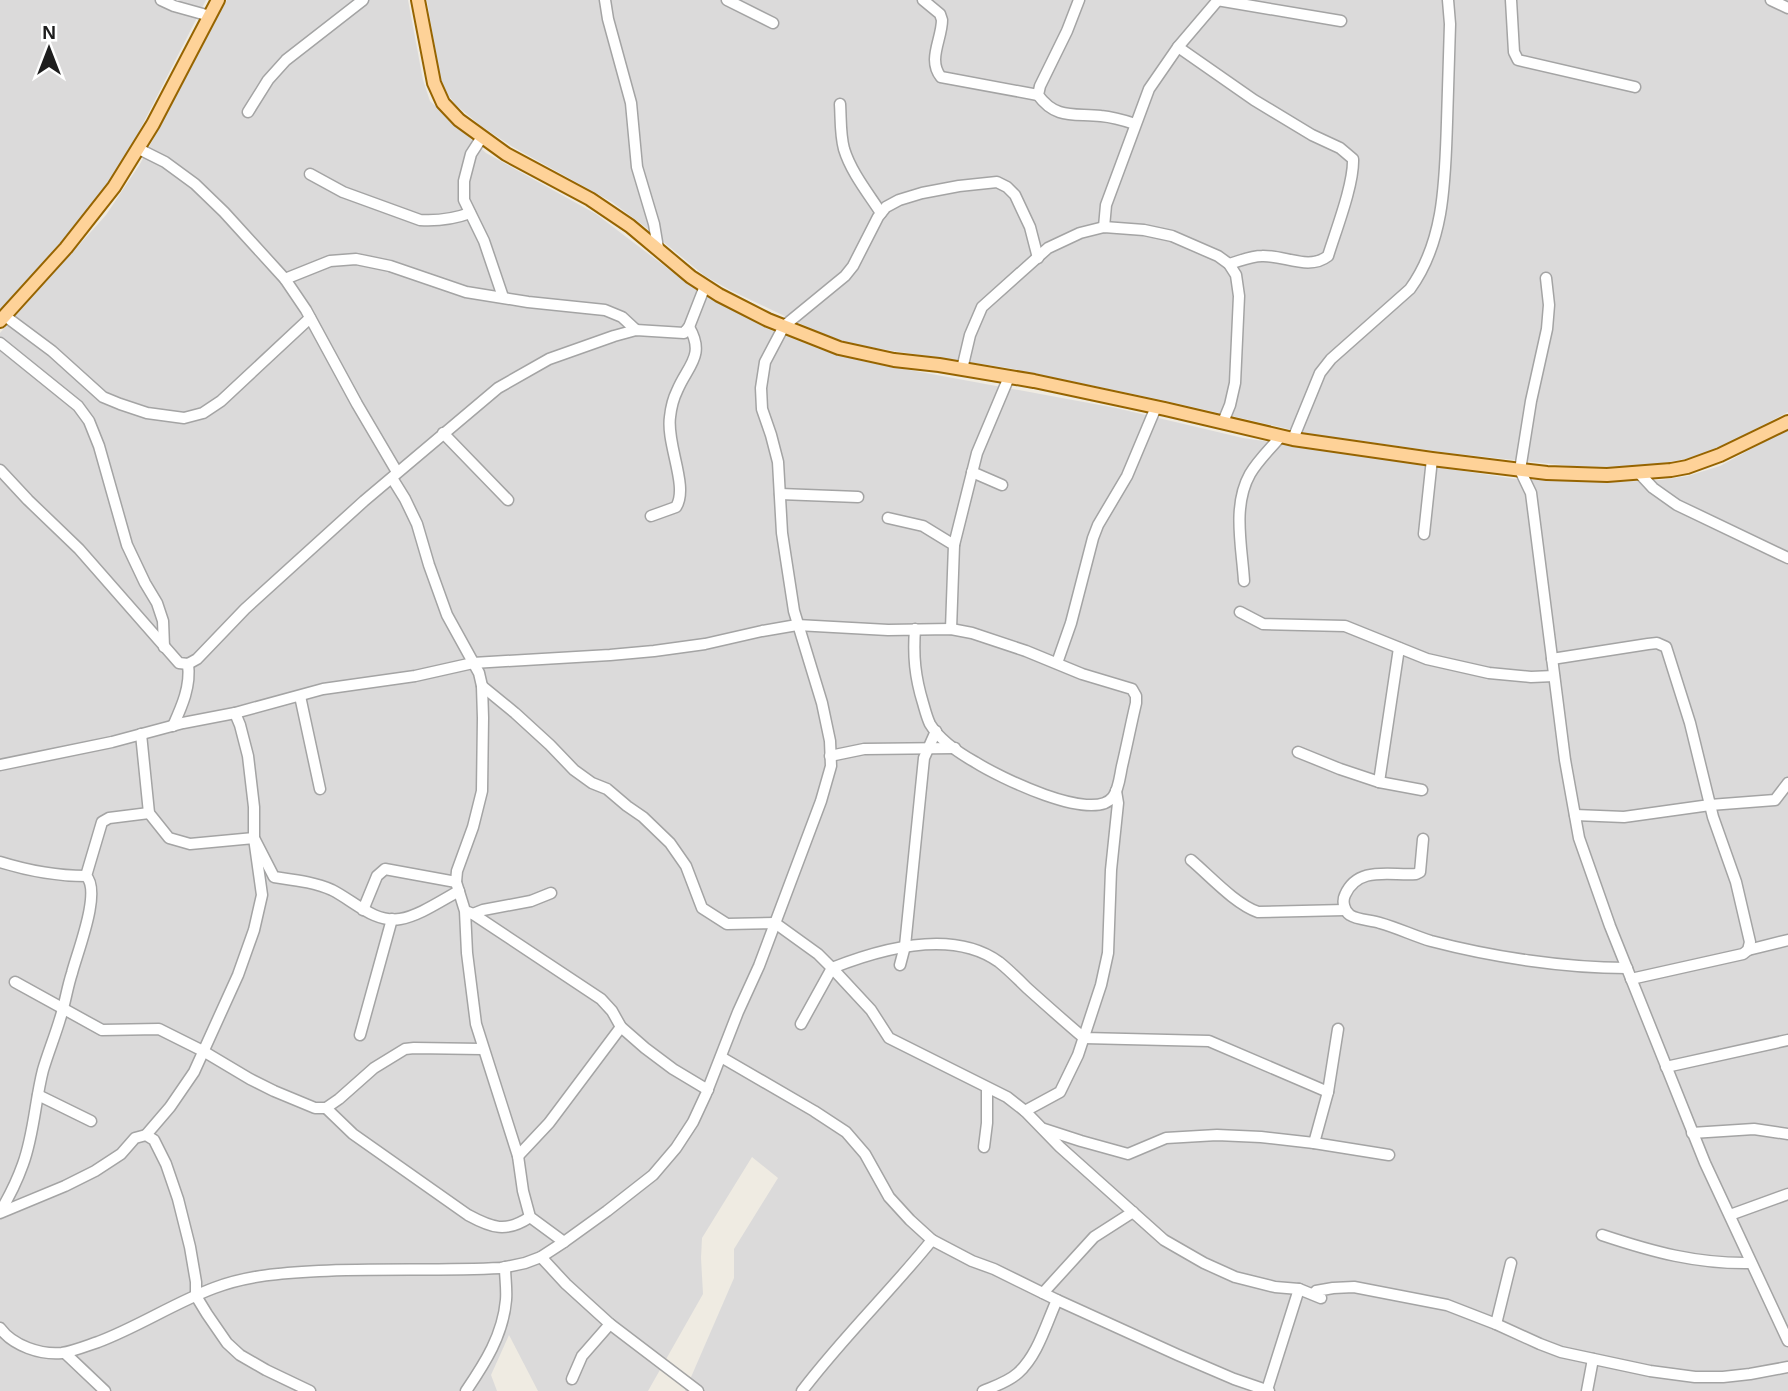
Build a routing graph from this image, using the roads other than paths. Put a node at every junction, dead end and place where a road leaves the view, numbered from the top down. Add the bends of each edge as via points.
1 (161, 0) edge
2 (218, 0) edge
3 (363, 0) edge
4 (418, 0) edge
5 (605, 0) edge
6 (727, 0) edge
7 (923, 0) edge
8 (1079, 0) edge
9 (1218, 0) edge
10 (1448, 0) edge
11 (1511, 0) edge
12 (1771, 0) edge
13 (1788, 8) edge
14 (210, 16) junction
15 (1341, 21) dead end
16 (773, 23) dead end
17 (1178, 47) junction
18 (1635, 87) dead end
19 (1038, 95) junction
20 (840, 104) dead end
21 (248, 112) dead end
22 (1135, 124) junction
23 (482, 137) junction
24 (139, 149) junction
25 (310, 174) dead end
26 (881, 213) junction
27 (470, 214) junction
28 (1104, 227) junction
29 (658, 248) junction
30 (1038, 258) junction
31 (1229, 264) junction
32 (1546, 278) dead end
33 (285, 279) junction
34 (705, 286) junction
35 (503, 297) junction
36 (310, 317) junction
37 (3, 318) edge
38 (784, 326) junction
39 (689, 327) junction
40 (636, 330) junction
41 (0, 343) edge
42 (962, 369) junction
43 (1009, 377) junction
44 (1156, 407) junction
45 (1223, 422) junction
46 (1788, 422) edge
47 (443, 433) junction
48 (1287, 438) junction
49 (1432, 459) junction
50 (0, 470) edge
51 (1520, 470) junction
52 (972, 472) junction
53 (1547, 473) junction
54 (1640, 474) junction
55 (394, 475) junction
56 (1002, 485) dead end
57 (1531, 492) junction
58 (780, 494) junction
59 (858, 497) dead end
60 (508, 500) dead end
61 (650, 516) dead end
62 (888, 518) dead end
63 (1424, 534) dead end
64 (954, 545) junction
65 (1788, 558) edge
66 (1244, 581) dead end
67 (1240, 612) dead end
68 (797, 625) junction
69 (915, 629) junction
70 (951, 629) junction
71 (164, 647) junction
72 (1399, 648) junction
73 (1552, 659) junction
74 (472, 663) junction
75 (1057, 663) junction
76 (188, 664) junction
77 (1554, 676) junction
78 (482, 686) junction
79 (300, 696) junction
80 (234, 713) junction
81 (173, 726) junction
82 (936, 731) junction
83 (141, 734) junction
84 (929, 748) junction
85 (955, 748) junction
86 (1298, 752) dead end
87 (830, 756) junction
88 (0, 765) edge
89 (1379, 782) junction
90 (1788, 783) edge
91 (320, 789) dead end
92 (1422, 790) dead end
93 (1116, 791) junction
94 (1710, 805) junction
95 (149, 813) junction
96 (1575, 815) junction
97 (254, 838) junction
98 (1423, 839) dead end
99 (1191, 860) dead end
100 (0, 862) edge
101 (86, 876) junction
102 (458, 887) junction
103 (551, 893) dead end
104 (363, 910) junction
105 (1345, 910) junction
106 (469, 912) junction
107 (392, 919) junction
108 (775, 923) junction
109 (1788, 940) edge
110 (905, 946) junction
111 (1748, 950) junction
112 (900, 965) dead end
113 (832, 968) junction
114 (1627, 968) junction
115 (1631, 979) junction
116 (15, 982) dead end
117 (63, 1009) junction
118 (802, 1024) dead end
119 (621, 1027) junction
120 (1338, 1029) dead end
121 (360, 1035) dead end
122 (1084, 1038) junction
123 (1788, 1040) edge
124 (482, 1049) junction
125 (203, 1051) junction
126 (720, 1057) junction
127 (1666, 1067) junction
128 (988, 1088) junction
129 (708, 1090) junction
130 (1328, 1092) junction
131 (38, 1095) junction
132 (326, 1108) junction
133 (1025, 1111) junction
134 (91, 1121) dead end
135 (1041, 1128) junction
136 (1692, 1133) junction
137 (1788, 1134) edge
138 (146, 1135) junction
139 (1314, 1143) junction
140 (984, 1147) dead end
141 (1389, 1154) dead end
142 (518, 1156) junction
143 (1788, 1194) edge
144 (0, 1212) edge
145 (1133, 1212) junction
146 (1730, 1215) junction
147 (530, 1217) junction
148 (1602, 1235) dead end
149 (932, 1240) junction
150 (564, 1242) junction
151 (541, 1256) junction
152 (1511, 1263) dead end
153 (1751, 1263) junction
154 (505, 1267) junction
155 (1299, 1289) junction
156 (1042, 1293) junction
157 (196, 1296) junction
158 (1057, 1300) junction
159 (610, 1324) junction
160 (1496, 1324) junction
161 (0, 1328) edge
162 (1788, 1341) edge
163 (65, 1353) junction
164 (1593, 1359) junction
165 (1788, 1367) edge
166 (572, 1380) dead end
167 (105, 1391) edge
168 (310, 1391) edge
169 (466, 1391) edge
170 (698, 1391) edge
171 (802, 1391) edge
172 (984, 1391) edge
173 (1268, 1391) edge
174 (1587, 1391) edge

1 - 14 street
2 - 14 main road
3 - 21 street via 286,60
4 - 23 main road via 429,66 443,103
5 - 29 street via 631,103 636,167
6 - 16 street
7 - 19 street via 942,20 934,60 941,77
8 - 19 street
9 - 15 street
9 - 17 street
10 - 48 street via 1444,192 1432,246 1410,289 1320,373
11 - 18 street via 1518,60
12 - 13 street
14 - 24 main road
17 - 22 street via 1149,89
17 - 31 street via 1254,100 1353,159 1328,256 1311,263 1264,256
19 - 22 street via 1058,113
20 - 26 street via 843,147 849,163
22 - 28 street via 1105,205
23 - 27 street via 471,154 464,181
23 - 29 main road via 590,199
24 - 33 street via 195,184
24 - 37 main road via 66,248
25 - 27 street via 343,192 420,220
26 - 30 street via 899,200 922,193 997,183 1015,195
26 - 38 street via 853,266
27 - 35 street
28 - 30 street via 1048,248
28 - 31 street via 1172,236
29 - 34 main road
30 - 42 street via 982,307
31 - 45 street via 1239,296 1235,383
32 - 51 street via 1547,329
33 - 35 street via 330,261 356,259 466,292
33 - 36 street
34 - 38 main road
34 - 39 street
35 - 40 street via 604,310 622,317
36 - 37 street via 220,401 203,413 184,418 147,413 103,397 69,365
36 - 55 street
38 - 42 main road via 861,354
38 - 58 street via 765,362 761,388 762,409 778,462
39 - 40 street via 678,334
39 - 61 street via 697,346 694,362 677,390 669,429 680,500 676,507
40 - 47 street via 522,374
41 - 71 street via 78,406 89,421 127,545 163,621
42 - 43 main road
43 - 44 main road
43 - 52 street
44 - 45 main road
44 - 75 street via 1127,476 1098,525
45 - 48 main road
46 - 54 main road via 1699,463
47 - 55 street
47 - 60 street
48 - 49 main road
48 - 66 street via 1250,473 1244,486 1239,527
49 - 51 main road
49 - 63 street
50 - 71 street via 79,549
51 - 53 main road
51 - 57 street
52 - 56 street
52 - 64 street
53 - 54 main road
53 - 57 street via 1536,479
54 - 65 street via 1677,505
55 - 74 street via 418,524 447,615
55 - 76 street
57 - 73 street
58 - 59 street
58 - 68 street
62 - 64 street via 923,526
64 - 70 street
67 - 72 street via 1263,624 1345,626
68 - 69 street
68 - 74 street via 654,651
68 - 87 street via 822,703
69 - 70 street
69 - 82 street via 915,676
70 - 75 street via 972,632
71 - 76 street via 179,663
72 - 77 street via 1489,673
72 - 89 street
73 - 77 street
73 - 94 street via 1657,643 1666,647
74 - 78 street
74 - 79 street
75 - 93 street via 1132,689 1136,696
76 - 81 street via 185,696
77 - 96 street
78 - 102 street via 482,792 457,871
78 - 108 street via 574,770 607,789 670,843 686,866 702,908 727,924
79 - 80 street
79 - 91 street
80 - 81 street
80 - 97 street via 248,756
81 - 83 street
82 - 84 street
82 - 85 street
83 - 88 street
83 - 95 street
84 - 85 street
84 - 87 street via 864,749
84 - 110 street
85 - 93 street via 996,774 1079,805 1104,805
86 - 89 street
87 - 108 street via 821,800
89 - 92 street
90 - 94 street via 1775,800
93 - 122 street via 1108,953
94 - 96 street via 1624,817
94 - 111 street via 1736,882
95 - 97 street via 169,838 190,844
95 - 101 street via 102,822
96 - 114 street via 1588,866
97 - 104 street via 274,877 331,890
97 - 125 street via 262,895 254,930
98 - 105 street via 1420,872 1366,875 1345,896
99 - 105 street via 1258,912
100 - 101 street via 57,876
101 - 117 street via 91,887 89,913
102 - 104 street via 385,869 377,876
102 - 106 street
102 - 107 street via 402,919
103 - 106 street
104 - 107 street
105 - 114 street via 1350,916 1417,937 1482,952
106 - 119 street via 601,999
106 - 124 street via 470,986
107 - 121 street
108 - 113 street
108 - 126 street
109 - 111 street
110 - 112 street
110 - 113 street
110 - 122 street via 952,945 997,961
111 - 115 street
113 - 118 street
113 - 128 street via 871,1010 888,1038
114 - 115 street
115 - 127 street
116 - 117 street
117 - 125 street via 102,1030 159,1029
117 - 131 street
119 - 129 street
119 - 142 street via 549,1123
120 - 130 street
122 - 130 street via 1209,1041
122 - 133 street via 1060,1093
123 - 127 street
124 - 132 street via 405,1049
124 - 142 street
125 - 132 street via 274,1091
125 - 138 street via 194,1072
126 - 129 street
126 - 149 street via 846,1132 865,1154 889,1197
127 - 136 street
128 - 133 street
128 - 140 street
129 - 150 street via 688,1130 653,1175
130 - 139 street
131 - 134 street
131 - 144 street via 24,1163
132 - 147 street via 353,1134 484,1224 504,1228
133 - 135 street
135 - 139 street via 1128,1154 1166,1138 1187,1136
135 - 145 street
136 - 137 street via 1754,1129
136 - 146 street
138 - 144 street via 135,1138 95,1171
138 - 157 street via 154,1140 178,1199
139 - 141 street
142 - 147 street
143 - 146 street
145 - 155 street via 1164,1240 1203,1263 1235,1277
145 - 156 street via 1094,1237
146 - 153 street
147 - 150 street
148 - 153 street via 1686,1258
149 - 156 street
149 - 171 street
150 - 151 street
151 - 154 street
151 - 159 street
152 - 160 street
153 - 162 street
154 - 157 street via 348,1269 254,1276
154 - 169 street via 506,1300 500,1329
155 - 160 street via 1321,1298 1316,1291 1354,1287 1447,1305
155 - 173 street
156 - 158 street
157 - 163 street via 112,1337
157 - 168 street via 215,1328 240,1355
158 - 172 street via 1028,1362 1017,1374
158 - 173 street
159 - 166 street via 582,1356
159 - 170 street
160 - 164 street via 1540,1344
161 - 163 street via 28,1347
163 - 167 street
164 - 165 street via 1695,1377
164 - 174 street

